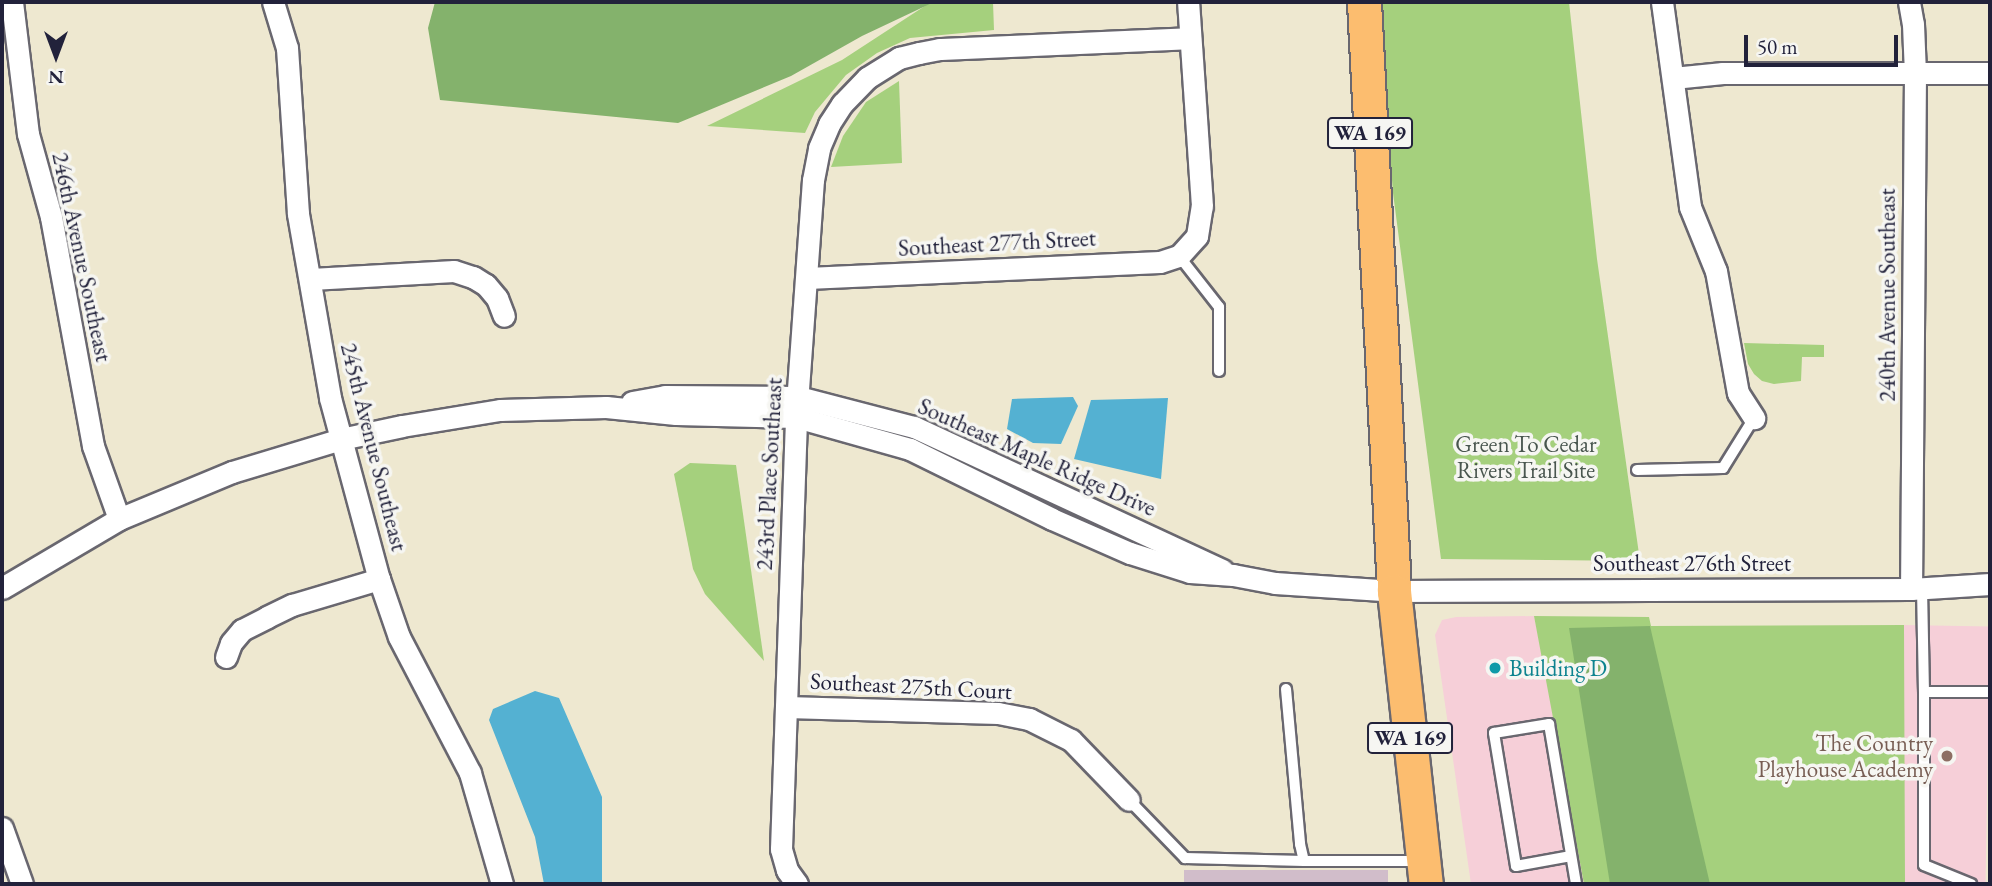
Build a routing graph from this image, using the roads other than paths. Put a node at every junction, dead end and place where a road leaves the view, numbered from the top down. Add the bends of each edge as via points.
1 (12, 2) edge
2 (273, 2) edge
3 (1188, 2) edge
4 (1364, 2) edge
5 (1662, 2) edge
6 (1909, 2) edge
7 (1189, 38) junction
8 (1915, 73) junction
9 (1990, 73) edge
10 (1674, 78) junction
11 (1182, 252) junction
12 (807, 278) junction
13 (311, 279) junction
14 (504, 316) dead end
15 (1220, 370) dead end
16 (797, 407) junction
17 (1754, 418) joint
18 (341, 439) junction
19 (1637, 470) dead end
20 (119, 519) junction
21 (379, 579) junction
22 (1990, 584) edge
23 (2, 588) edge
24 (1917, 589) junction
25 (1394, 591) junction
26 (226, 657) dead end
27 (1286, 689) dead end
28 (1924, 692) junction
29 (1990, 692) edge
30 (786, 707) junction
31 (1129, 800) joint
32 (2, 828) edge
33 (1571, 856) junction
34 (1304, 861) junction
35 (1425, 873) edge
36 (22, 884) edge
37 (502, 884) edge
38 (797, 884) edge
39 (1576, 884) edge
40 (1971, 884) edge

1 - 20 street, 246th Avenue Southeast via 28,134 51,217 93,446
2 - 13 street, 245th Avenue Southeast via 287,48 298,214
3 - 7 street
4 - 25 main road, WA 169
5 - 10 street
6 - 8 street, 240th Avenue Southeast
7 - 11 street via 1202,206 1197,236
7 - 12 street, 243rd Place Southeast via 940,49 899,58 867,78 842,104 819,148
8 - 9 street
8 - 10 street via 1724,73
8 - 24 street, 240th Avenue Southeast
10 - 17 street via 1690,206 1717,271 1738,393
11 - 12 street, Southeast 277th Street via 1160,261
11 - 15 lane via 1219,307
12 - 16 street, 243rd Place Southeast
13 - 14 street via 454,271 486,285 498,298
13 - 18 street, 245th Avenue Southeast
16 - 18 street, Southeast Maple Ridge Drive via 676,414 606,407 500,410
16 - 25 street, Southeast Maple Ridge Drive via 910,449 1130,553 1190,572 1306,587
16 - 30 street, 243rd Place Southeast
17 - 19 lane via 1723,468
18 - 20 street, Southeast Maple Ridge Drive via 232,472
18 - 21 street, 245th Avenue Southeast
20 - 23 street, Southeast Maple Ridge Drive
21 - 26 street via 267,617 242,630
21 - 37 street, 245th Avenue Southeast via 399,637 470,773
22 - 24 street, Southeast 276th Street
24 - 25 street, Southeast 276th Street
24 - 28 lane
25 - 35 main road, WA 169
27 - 34 lane
28 - 29 lane
28 - 40 lane via 1924,865
30 - 31 street, Southeast 275th Court via 998,713 1029,719 1071,740
30 - 38 street, 243rd Place Southeast via 781,849
31 - 34 lane via 1185,858
32 - 36 street
33 - 33 lane via 1549,724 1494,733 1517,866
33 - 39 lane
34 - 35 lane

